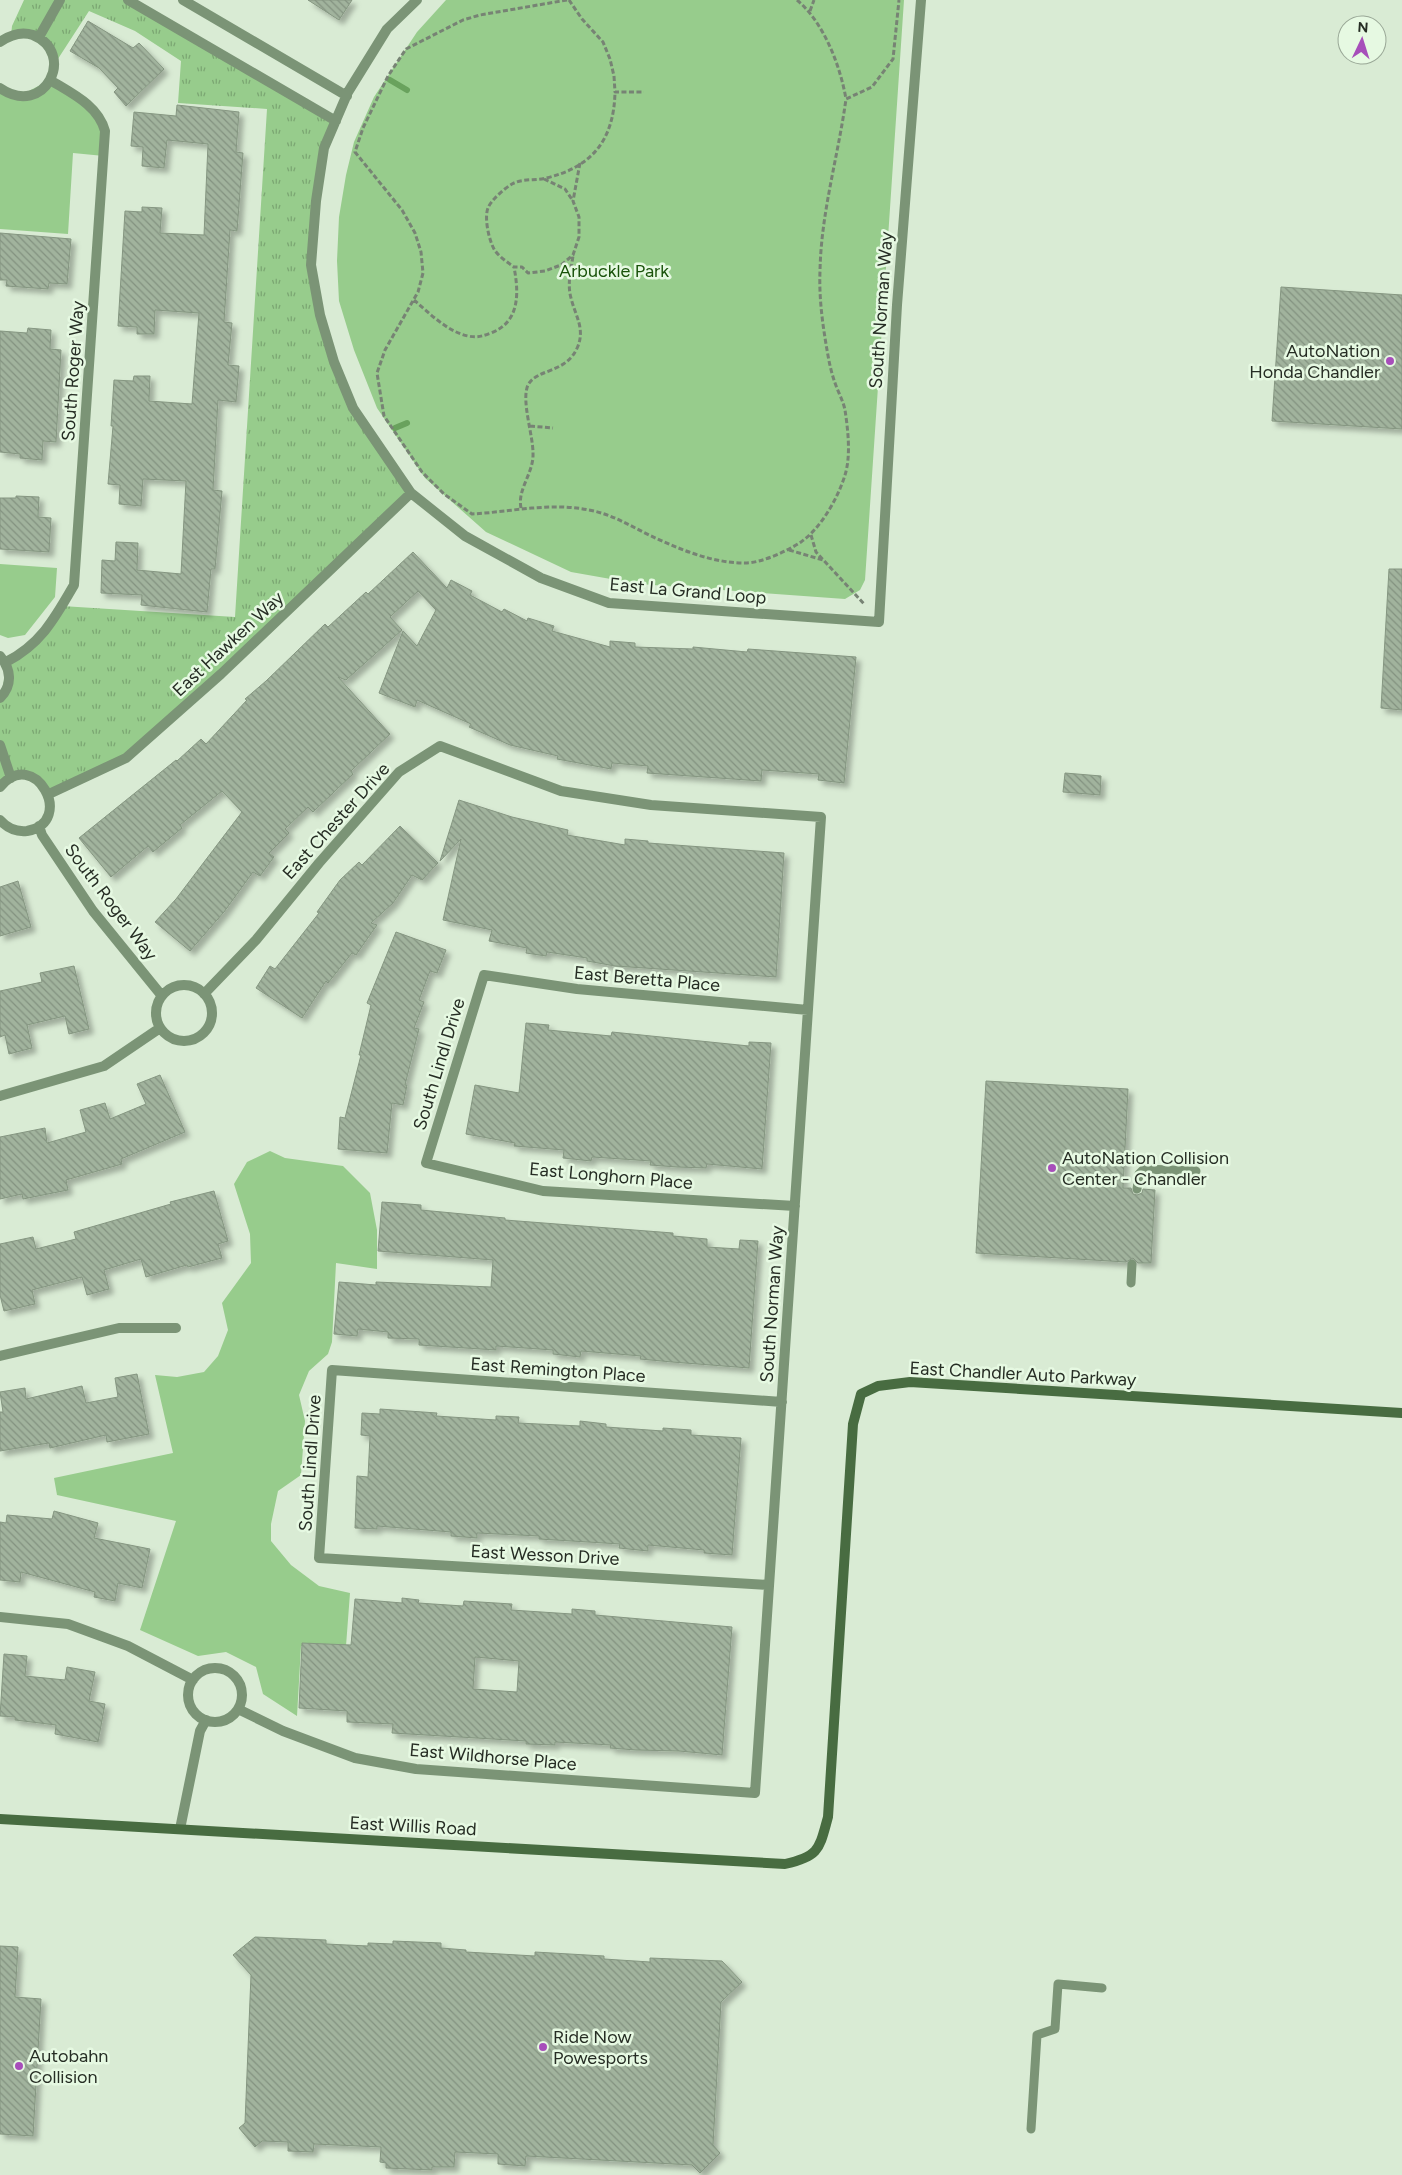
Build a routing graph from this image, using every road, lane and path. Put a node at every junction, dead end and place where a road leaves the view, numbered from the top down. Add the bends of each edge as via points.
1 (60, 0) edge
2 (128, 0) edge
3 (183, 0) edge
4 (417, 0) edge
5 (568, 0) edge
6 (797, 0) edge
7 (814, 0) edge
8 (898, 0) edge
9 (921, 0) edge
10 (810, 11) junction
11 (39, 38) junction
12 (0, 42) edge
13 (50, 80) junction
14 (0, 88) edge
15 (615, 92) junction
16 (644, 92) dead end
17 (347, 96) junction
18 (846, 99) junction
19 (336, 121) junction
20 (580, 163) junction
21 (543, 179) junction
22 (573, 201) junction
23 (573, 256) junction
24 (514, 267) junction
25 (414, 300) junction
26 (530, 426) junction
27 (553, 428) dead end
28 (411, 493) junction
29 (521, 508) junction
30 (811, 535) junction
31 (789, 550) junction
32 (824, 560) junction
33 (879, 622) junction
34 (3, 659) edge
35 (0, 698) edge
36 (0, 745) edge
37 (11, 778) junction
38 (0, 787) edge
39 (49, 794) junction
40 (821, 817) joint
41 (0, 820) edge
42 (39, 826) junction
43 (484, 975) joint
44 (204, 994) junction
45 (162, 996) junction
46 (808, 1010) junction
47 (160, 1028) junction
48 (0, 1096) edge
49 (426, 1163) joint
50 (1196, 1172) dead end
51 (1137, 1189) dead end
52 (795, 1206) junction
53 (1132, 1264) dead end
54 (1131, 1283) dead end
55 (176, 1328) dead end
56 (0, 1356) edge
57 (332, 1370) joint
58 (782, 1402) junction
59 (1402, 1413) edge
60 (319, 1558) joint
61 (769, 1585) junction
62 (0, 1618) edge
63 (192, 1680) junction
64 (238, 1709) junction
65 (206, 1720) junction
66 (755, 1793) joint
67 (0, 1819) edge
68 (180, 1829) junction
69 (820, 1848) joint
70 (1102, 1988) dead end
71 (1031, 2129) dead end

1 - 11 street
2 - 19 street
3 - 17 street
4 - 17 street, East La Grand Loop via 387,29
5 - 15 path via 603,42 614,76
5 - 25 path via 500,10 464,20 406,49 388,76 355,152 402,210 415,233 423,273
6 - 10 path
7 - 10 path
8 - 18 path via 893,59 872,86
9 - 33 street, South Norman Way via 897,305
10 - 18 path via 835,56
11 - 12 street via 19,33
11 - 13 street via 52,54 54,65
13 - 14 street via 39,93 28,97 8,94
13 - 34 street, South Roger Way via 88,105 102,121 105,131 74,585 51,625 20,655
15 - 16 path
15 - 20 path via 614,117 605,142
17 - 19 street, East La Grand Loop
18 - 30 path via 828,192 820,272 826,344 834,380 845,408 848,440 846,474
19 - 28 street, East La Grand Loop via 324,148 316,201 311,264 320,314 334,362 353,408
20 - 21 path via 562,174
20 - 22 path
21 - 22 path via 565,190
21 - 24 path via 513,183 488,208 494,249
22 - 23 path via 580,217 579,237
23 - 24 path via 545,271 528,273 522,267
23 - 26 path via 570,297 582,331 570,359 558,368 542,373 529,384 525,401
24 - 25 path via 517,284 513,314 506,326 480,337 467,336 453,329
25 - 29 path via 384,350 377,373 384,416 422,472 444,494 472,514
26 - 27 path
26 - 29 path via 534,455 519,499
28 - 33 street, East La Grand Loop via 465,536 541,578 609,603
28 - 39 street, East Hawken Way via 221,674 126,758
29 - 31 path via 588,510 617,518 678,548 711,560 747,563
30 - 31 path
30 - 32 path via 816,552
31 - 32 path
32 - 33 path
34 - 35 street via 10,680
36 - 37 street
37 - 38 street
37 - 39 street via 20,776 38,780
39 - 42 street via 49,812
40 - 44 street, East Chester Drive via 651,805 561,791 440,746 399,772 256,940
40 - 46 street, South Norman Way
41 - 42 street via 16,831
42 - 45 street, South Roger Way via 93,911
43 - 46 street, East Beretta Place via 577,989
43 - 49 street, South Lindl Drive
44 - 45 street via 196,988 178,986
44 - 47 street via 209,1001 211,1020 201,1035 193,1040 174,1040
45 - 47 street via 156,1012
46 - 52 street, South Norman Way
47 - 48 street via 104,1066
49 - 52 street, East Longhorn Place via 543,1190
50 - 51 lane via 1144,1169 1138,1174
52 - 58 street, South Norman Way
53 - 54 lane
55 - 56 street via 119,1328
57 - 58 street, East Remington Place
57 - 60 street, South Lindl Drive
58 - 61 street, South Norman Way
59 - 69 street, East Chandler Auto Parkway via 910,1382 878,1386 861,1394 852,1424 828,1817
60 - 61 street, East Wesson Drive
61 - 66 street, South Norman Way
62 - 63 street via 68,1624 128,1646
63 - 64 street via 205,1670 214,1668 230,1672 242,1693
63 - 65 street via 190,1704
64 - 65 street via 224,1720
64 - 66 street, East Wildhorse Place via 283,1731 355,1758 416,1769
65 - 68 street via 200,1731
67 - 68 street, East Willis Road
68 - 69 street, East Willis Road via 786,1864 804,1860
70 - 71 lane via 1058,1984 1055,2028 1038,2034

